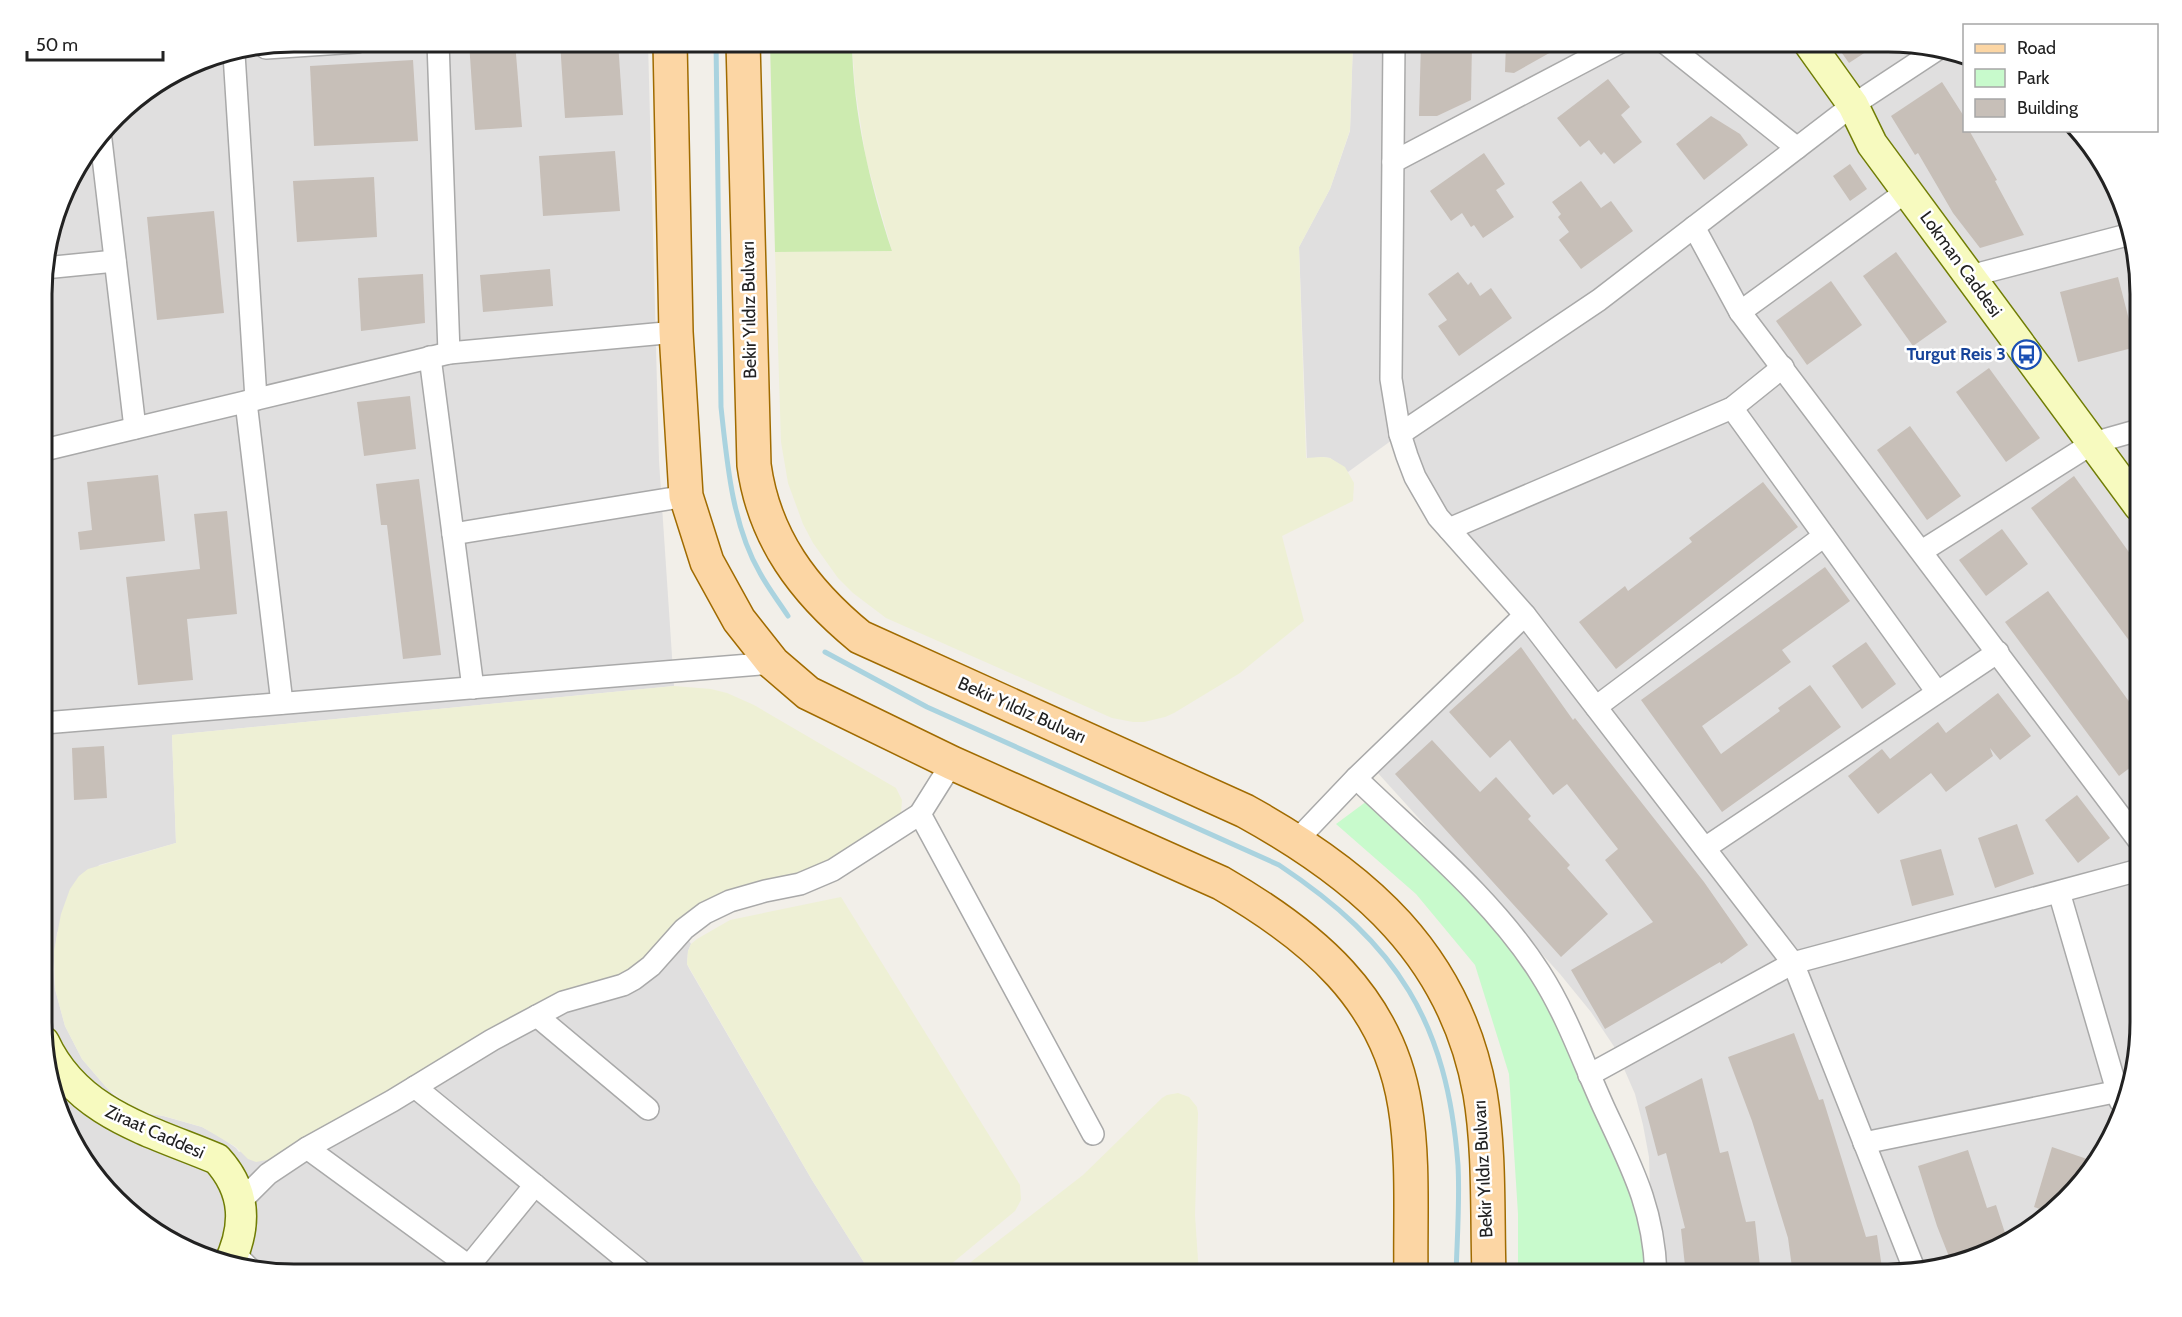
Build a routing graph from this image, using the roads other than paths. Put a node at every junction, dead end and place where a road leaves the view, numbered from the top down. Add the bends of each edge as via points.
1 (438, 52) edge
2 (670, 52) edge
3 (743, 52) edge
4 (1394, 52) edge
5 (1602, 52) edge
6 (1677, 52) edge
7 (1815, 52) edge
8 (1927, 56) edge
9 (234, 60) edge
10 (1853, 105) junction
11 (102, 148) edge
12 (1797, 148) junction
13 (1393, 162) junction
14 (1907, 191) junction
15 (1694, 227) junction
16 (2122, 236) edge
17 (115, 261) junction
18 (55, 267) edge
19 (1970, 276) junction
20 (1740, 312) junction
21 (676, 332) junction
22 (439, 355) junction
23 (1783, 367) junction
24 (251, 400) junction
25 (1732, 408) junction
26 (135, 428) junction
27 (2130, 433) edge
28 (1400, 434) junction
29 (2093, 443) junction
30 (52, 448) edge
31 (2130, 494) edge
32 (686, 496) junction
33 (1449, 529) junction
34 (453, 534) junction
35 (1824, 536) junction
36 (1922, 551) junction
37 (1525, 615) junction
38 (1998, 652) junction
39 (773, 663) junction
40 (473, 688) junction
41 (1937, 692) junction
42 (282, 703) junction
43 (1596, 707) junction
44 (52, 722) edge
45 (952, 763) junction
46 (1356, 778) junction
47 (920, 814) junction
48 (2130, 829) edge
49 (1296, 840) junction
50 (1705, 848) junction
51 (2130, 872) edge
52 (2059, 892) junction
53 (1793, 963) junction
54 (537, 1016) junction
55 (56, 1064) edge
56 (1589, 1075) junction
57 (415, 1087) junction
58 (2120, 1090) edge
59 (2118, 1096) edge
60 (648, 1109) dead end
61 (1093, 1134) dead end
62 (1864, 1143) junction
63 (307, 1148) junction
64 (535, 1185) junction
65 (240, 1202) junction
66 (237, 1257) edge
67 (1912, 1263) edge
68 (465, 1264) edge
69 (480, 1264) edge
70 (632, 1264) edge
71 (1411, 1264) edge
72 (1489, 1264) edge
73 (1655, 1264) edge

1 - 22 street
2 - 21 main road
3 - 49 main road, Bekir Yıldız Bulvarı via 754,465 769,524 794,567 824,605 860,637 1209,794
4 - 13 street
5 - 13 street
6 - 12 street
7 - 10 street, Lokman Caddesi
8 - 10 street
9 - 24 street
10 - 12 street
10 - 14 street, Lokman Caddesi via 1872,144
11 - 17 street
12 - 15 street
13 - 28 street via 1391,379
14 - 19 street, Lokman Caddesi
14 - 20 street
15 - 20 street
15 - 28 street via 1599,300
16 - 19 street
17 - 18 street
17 - 26 street
19 - 29 street, Lokman Caddesi
20 - 23 street
21 - 22 street
21 - 32 main road
22 - 24 street
22 - 34 street
23 - 25 street
23 - 36 street
24 - 26 street
24 - 42 street
25 - 33 street
25 - 35 street
26 - 30 street
27 - 29 street
28 - 33 street via 1415,477
29 - 31 street, Lokman Caddesi
29 - 36 street
32 - 34 street
32 - 39 main road via 714,577 749,635
33 - 37 street
34 - 40 street
35 - 41 street
35 - 43 street
36 - 38 street
37 - 43 street
37 - 46 street
38 - 41 street
38 - 48 street
39 - 40 street
39 - 45 main road via 808,693
40 - 42 street
41 - 50 street
42 - 44 street
43 - 50 street
45 - 47 street
45 - 71 main road via 1221,883 1282,922 1336,967 1377,1023 1401,1085 1408,1137
46 - 49 street
46 - 56 street via 1479,897 1522,946 1556,1001
47 - 54 street via 816,878 717,906 684,929 634,979 563,1002
47 - 61 street
49 - 72 main road, Bekir Yıldız Bulvarı via 1342,874 1399,927 1432,968 1451,1003 1469,1052 1481,1103
50 - 53 street
51 - 52 street
52 - 53 street
52 - 58 street
53 - 56 street
53 - 62 street
54 - 57 street
54 - 60 street
55 - 65 street, Ziraat Caddesi via 99,1107 130,1124 218,1159 232,1178
56 - 73 street via 1642,1190 1653,1232
57 - 63 street
57 - 64 street
59 - 62 street
62 - 67 street
63 - 65 street via 268,1174
63 - 68 street
64 - 69 street
64 - 70 street
65 - 66 street, Ziraat Caddesi

